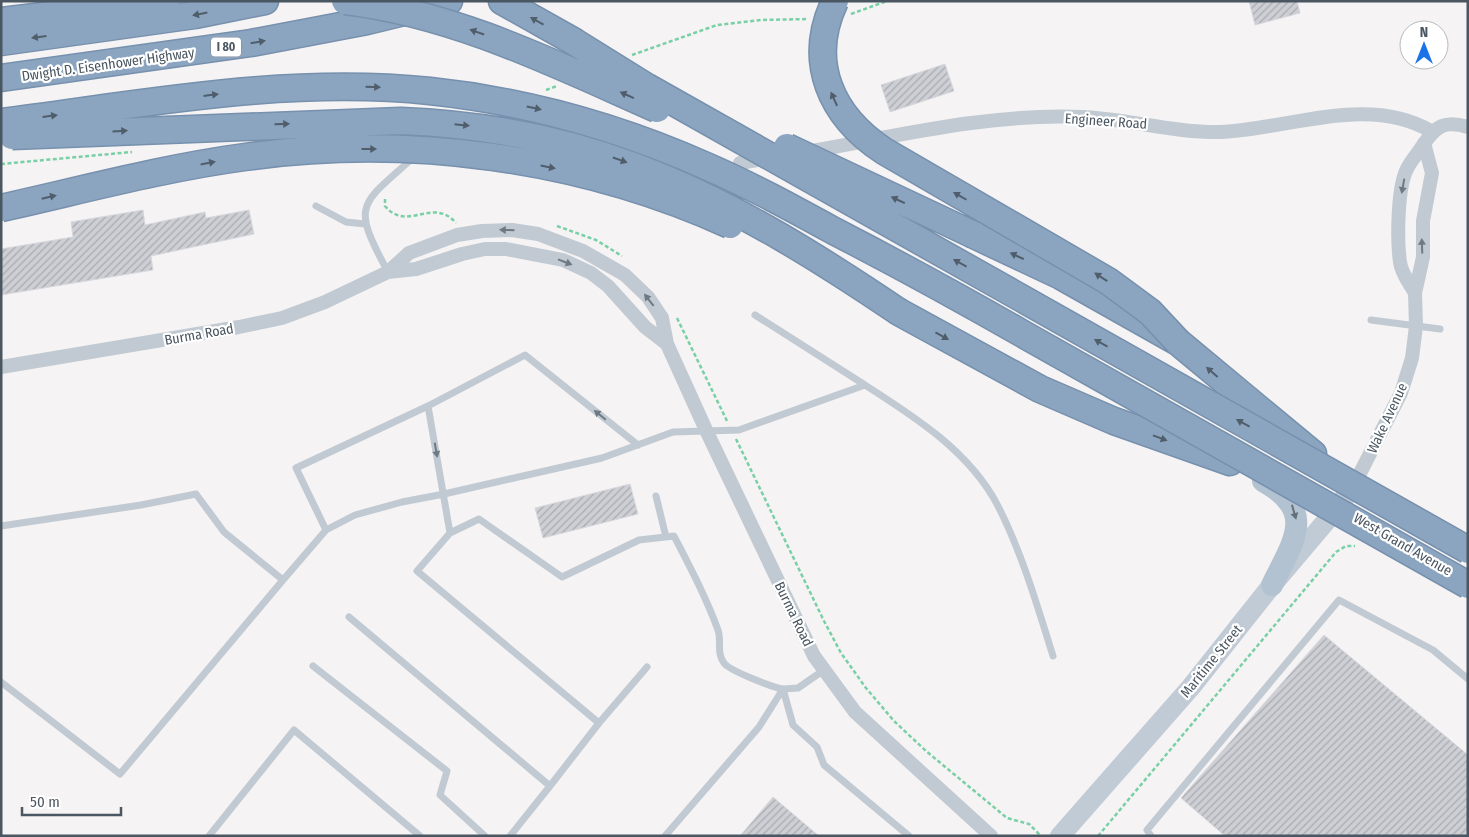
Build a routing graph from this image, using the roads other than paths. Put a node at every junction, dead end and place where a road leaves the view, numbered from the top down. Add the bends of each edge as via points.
1 (167, 1) edge
2 (265, 1) edge
3 (344, 1) edge
4 (449, 1) edge
5 (502, 1) edge
6 (835, 1) edge
7 (1, 21) edge
8 (573, 41) junction
9 (1, 42) edge
10 (1, 78) edge
11 (1, 122) edge
12 (1468, 127) edge
13 (1, 136) edge
14 (1428, 137) junction
15 (432, 143) dead end
16 (740, 163) dead end
17 (316, 206) dead end
18 (1, 208) edge
19 (875, 216) junction
20 (365, 224) junction
21 (388, 272) junction
22 (1415, 294) junction
23 (899, 312) junction
24 (755, 315) dead end
25 (1371, 320) dead end
26 (1416, 326) junction
27 (1440, 329) dead end
28 (1178, 342) junction
29 (667, 344) junction
30 (1, 367) edge
31 (865, 385) junction
32 (428, 406) junction
33 (706, 430) junction
34 (638, 445) junction
35 (1230, 462) junction
36 (1356, 482) junction
37 (444, 494) junction
38 (656, 496) dead end
39 (1338, 507) junction
40 (1, 526) edge
41 (326, 530) junction
42 (450, 533) junction
43 (666, 537) junction
44 (1468, 546) edge
45 (1468, 550) edge
46 (283, 580) junction
47 (1468, 581) edge
48 (1272, 585) junction
49 (1468, 585) edge
50 (349, 617) dead end
51 (1053, 656) dead end
52 (313, 666) dead end
53 (647, 667) dead end
54 (824, 670) junction
55 (1468, 678) edge
56 (1, 682) edge
57 (783, 689) junction
58 (599, 723) junction
59 (550, 786) junction
60 (209, 836) edge
61 (420, 836) edge
62 (485, 836) edge
63 (510, 836) edge
64 (666, 836) edge
65 (909, 836) edge
66 (990, 836) edge
67 (1060, 836) edge
68 (1151, 836) edge

1 - 7 highway
2 -> 9 highway via 195,16
19 -> 3 highway, bridge via 681,120 514,45 422,16
10 -> 4 highway, Dwight D. Eisenhower Highway / I 80 via 251,43 368,21
8 -> 5 highway
28 -> 6 highway, bridge via 1150,312 1108,281 884,151 854,129 838,108 824,71 824,33
8 - 19 highway, bridge via 647,87
28 -> 8 highway, bridge via 1061,276 737,123
11 -> 49 highway, bridge via 257,90 344,86 459,94 544,110 601,126 709,167 898,264
12 - 14 street via 1440,126
13 -> 23 highway, bridge via 401,121 466,125 538,137 621,160 701,192 803,249
14 - 16 street, Engineer Road via 1410,120 1387,115 1330,117 1218,132 1081,117 1014,119 958,125
22 -> 14 street, Wake Avenue via 1423,256 1423,221 1432,173
14 -> 22 street, Wake Avenue via 1406,168 1399,215 1400,264
15 - 20 lane via 375,191 367,206
17 - 20 lane via 346,222
18 -> 23 highway, bridge via 189,166 275,153 380,149 475,155 588,176 684,206 750,234
45 -> 19 highway, bridge
20 - 21 lane
21 -> 29 street, Burma Road via 416,269 485,250 506,249 563,260 608,286 645,327
29 -> 21 street, Burma Road via 662,318 648,297 625,275 583,252 538,234 512,230 457,235 408,253
21 - 30 street, Burma Road via 325,302 270,321
22 - 26 street, Wake Avenue
23 -> 35 highway via 1027,383 1099,415
24 - 31 lane
25 - 26 lane
26 - 27 lane
26 - 36 street, Wake Avenue via 1412,358 1401,392
36 -> 28 highway via 1309,451
29 - 33 street, Burma Road
31 - 33 lane via 732,430
31 - 51 lane via 929,429 980,479 997,505 1018,552
34 -> 32 lane via 525,355
32 -> 37 lane
32 - 41 lane via 296,468
33 - 34 lane via 673,432
33 - 54 street, Burma Road via 814,656
34 - 37 lane via 602,458
35 - 39 main road, West Grand Avenue
35 -> 48 main road via 1281,491 1292,504 1297,520 1295,538
36 - 39 main road, Maritime Street
36 - 44 main road
37 - 41 lane via 355,514
37 - 42 lane
38 - 43 lane
39 - 47 main road, West Grand Avenue
39 - 48 main road, Maritime Street
40 - 46 lane via 196,494 224,532
41 - 46 lane
42 - 43 lane via 478,519 562,577 639,540
42 - 58 lane via 417,571
43 - 57 lane via 674,536 705,594 721,637 718,652 725,665
46 - 56 lane via 120,774
48 - 67 main road, Maritime Street via 1191,687
50 - 59 lane
52 - 62 lane via 447,771 440,795
53 - 58 lane
54 - 57 lane via 798,688
54 - 66 street, Burma Road via 854,712
55 - 68 lane via 1433,650 1338,600 1147,830
57 - 64 lane via 759,727
57 - 65 lane via 793,724 817,747 824,765
58 - 59 lane
59 - 63 lane
60 - 61 lane via 294,730

